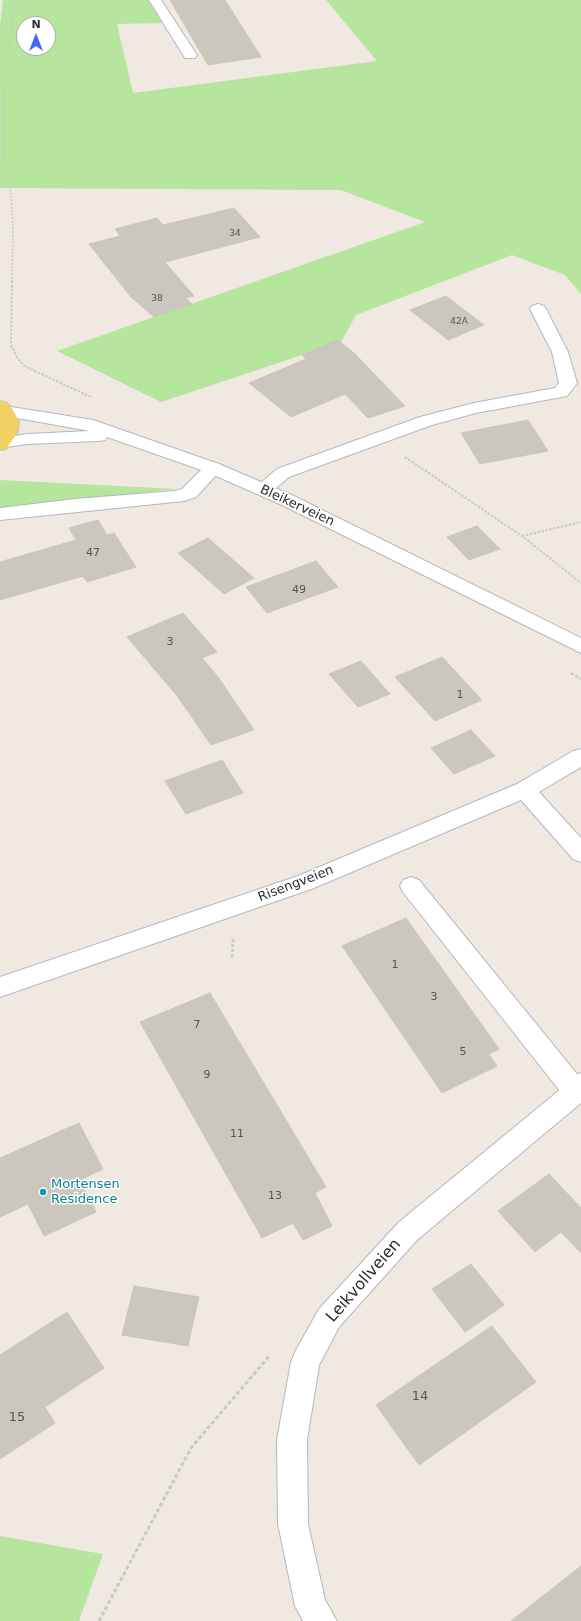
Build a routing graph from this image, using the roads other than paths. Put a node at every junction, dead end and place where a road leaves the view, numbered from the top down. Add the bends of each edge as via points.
1 (155, 0) edge
2 (190, 55) dead end
3 (538, 309) dead end
4 (3, 409) edge
5 (114, 435) junction
6 (1, 444) edge
7 (213, 468) junction
8 (263, 490) junction
9 (0, 514) edge
10 (581, 646) edge
11 (581, 757) edge
12 (525, 790) junction
13 (581, 853) edge
14 (411, 886) dead end
15 (0, 987) edge
16 (578, 1088) edge
17 (321, 1621) edge

1 - 2 street
3 - 8 street via 560,352 568,383 561,392 474,408 426,421 282,473
4 - 5 street via 87,424
4 - 6 main road via 10,421 9,432
5 - 6 street via 27,439
5 - 7 street, Bleikerveien
7 - 8 street, Bleikerveien
7 - 9 street via 189,493 177,497
8 - 10 street, Bleikerveien
11 - 12 street, Risengveien
12 - 13 street
12 - 15 street, Risengveien via 306,882
14 - 16 street
16 - 17 street, Leikvollveien via 408,1231 329,1318 305,1362 292,1440 293,1524 311,1606

